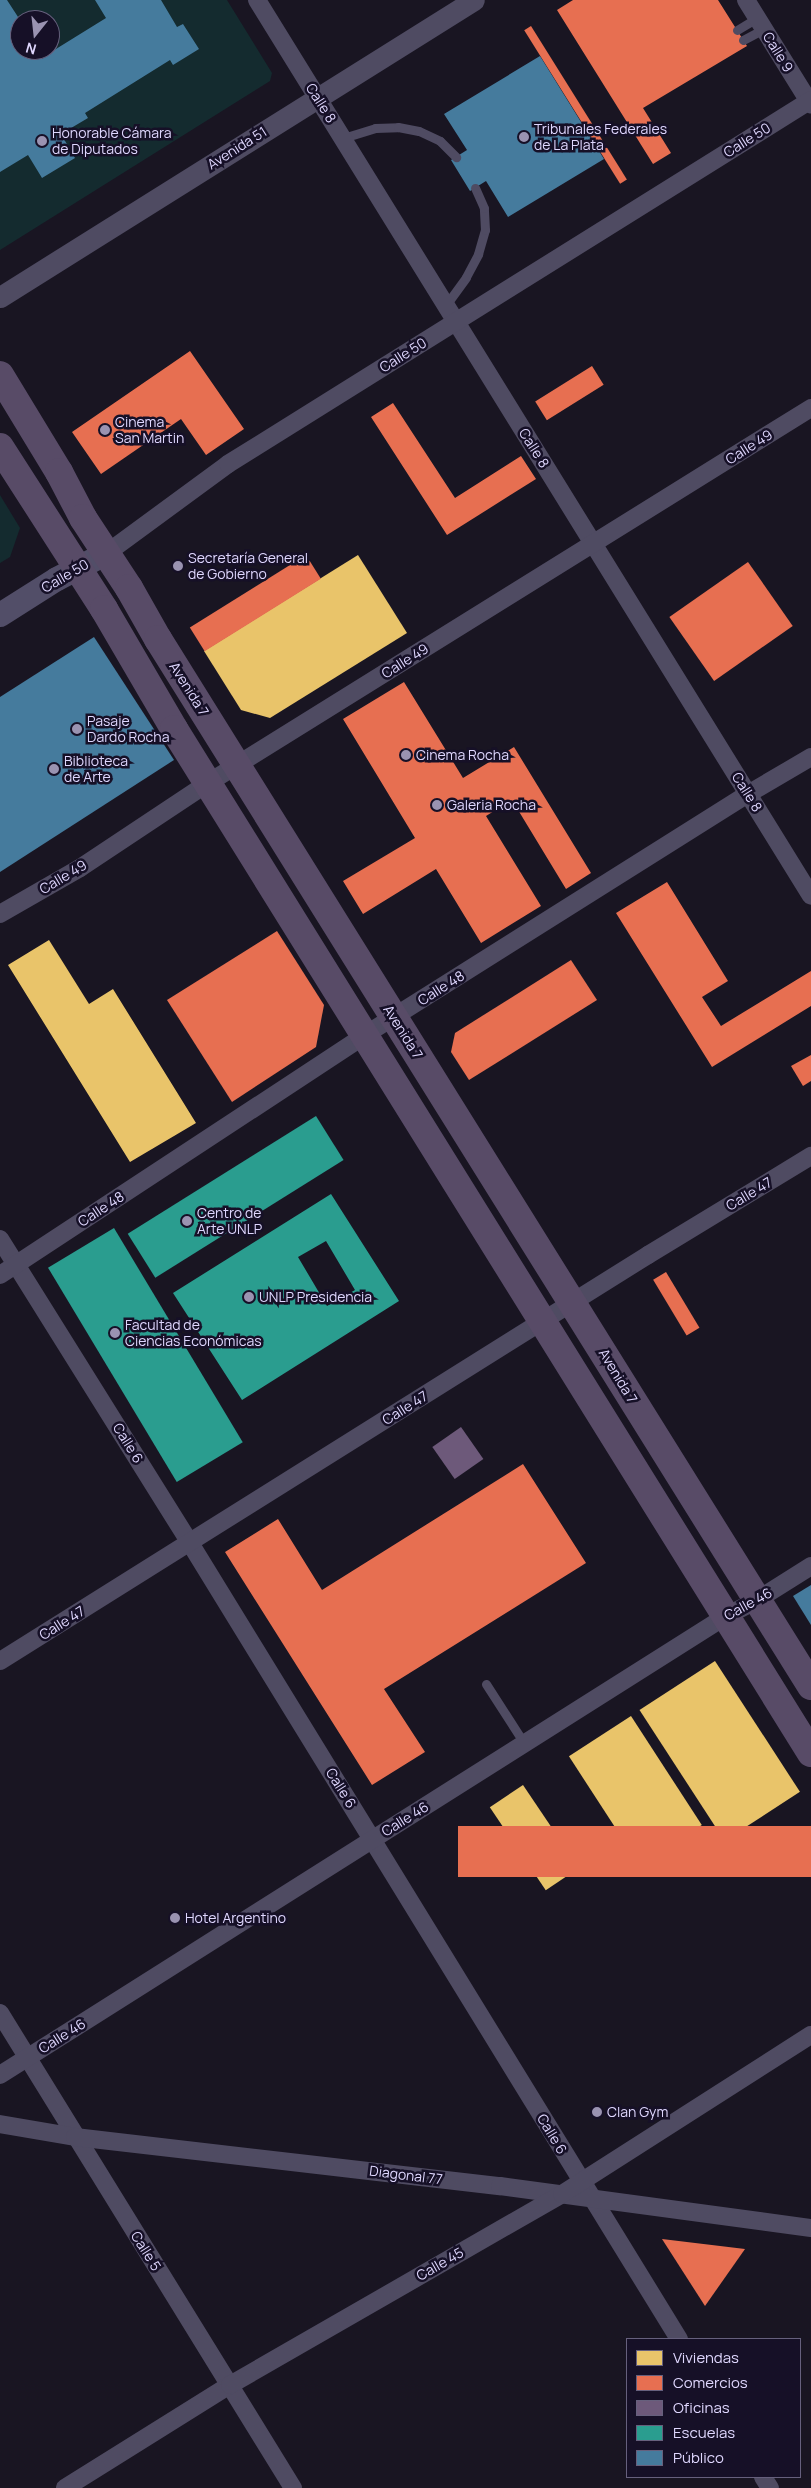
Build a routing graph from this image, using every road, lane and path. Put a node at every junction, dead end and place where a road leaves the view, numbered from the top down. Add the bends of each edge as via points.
1 (256, 0) edge
2 (474, 0) edge
3 (746, 0) edge
4 (760, 23) junction
5 (737, 30) dead end
6 (744, 40) dead end
7 (318, 97) junction
8 (810, 102) edge
9 (343, 138) junction
10 (456, 156) dead end
11 (476, 188) dead end
12 (0, 297) edge
13 (446, 305) junction
14 (456, 322) junction
15 (0, 376) edge
16 (811, 408) edge
17 (0, 447) edge
18 (593, 544) junction
19 (107, 553) junction
20 (77, 568) junction
21 (0, 615) edge
22 (811, 757) edge
23 (237, 766) junction
24 (208, 784) junction
25 (748, 794) junction
26 (811, 896) edge
27 (0, 914) edge
28 (394, 1017) junction
29 (365, 1036) junction
30 (811, 1156) edge
31 (0, 1239) edge
32 (17, 1265) junction
33 (0, 1275) edge
34 (573, 1303) junction
35 (544, 1322) junction
36 (190, 1543) junction
37 (811, 1566) edge
38 (757, 1600) junction
39 (726, 1616) junction
40 (0, 1661) edge
41 (486, 1684) dead end
42 (811, 1686) edge
43 (524, 1743) junction
44 (811, 1753) edge
45 (373, 1839) junction
46 (0, 2013) edge
47 (811, 2035) edge
48 (28, 2058) junction
49 (0, 2075) edge
50 (0, 2124) edge
51 (75, 2137) junction
52 (581, 2181) junction
53 (562, 2194) junction
54 (592, 2198) junction
55 (811, 2228) edge
56 (679, 2338) edge
57 (230, 2385) junction
58 (65, 2488) edge
59 (293, 2488) edge

1 - 7 street, Calle 8
2 - 7 street, Avenida 51
3 - 4 street, Calle 9
4 - 5 lane
4 - 6 lane
4 - 8 street, Calle 9
7 - 9 street, Calle 8
7 - 12 street, Avenida 51
8 - 14 street, Calle 50
9 - 10 lane via 375,128 398,127 419,131 440,141
9 - 13 street, Calle 8
11 - 13 lane via 484,208 485,230 478,254
13 - 14 street, Calle 8
14 - 18 street, Calle 8
14 - 19 street, Calle 50 via 228,464
15 - 19 main road, Avenida 7
16 - 18 street, Calle 49
17 - 20 main road
18 - 23 street, Calle 49
18 - 25 street, Calle 8
19 - 20 main road, Calle 50
19 - 23 main road, Avenida 7
20 - 21 main road, Calle 50
20 - 24 main road
22 - 25 street, Calle 48
23 - 24 street, Calle 49
23 - 28 main road, Avenida 7
24 - 27 street, Calle 49 via 80,868
24 - 29 main road
25 - 26 street, Calle 8
25 - 28 street, Calle 48
28 - 29 street, Calle 48
28 - 34 main road, Avenida 7
29 - 32 street, Calle 48
29 - 35 main road
30 - 34 street, Calle 47
31 - 32 street, Calle 6
32 - 33 street, Calle 48
32 - 36 street, Calle 6
34 - 35 street, Calle 47
34 - 38 main road, Avenida 7
35 - 36 street, Calle 47
35 - 39 main road
36 - 40 street, Calle 47
36 - 45 street, Calle 6
37 - 38 street, Calle 46
38 - 39 street, Calle 46
38 - 42 main road, Avenida 7
39 - 43 street, Calle 46
39 - 44 main road
41 - 43 lane
43 - 45 street, Calle 46
45 - 48 street, Calle 46
45 - 52 street, Calle 6
46 - 48 street, Calle 5
47 - 52 street, Calle 45
48 - 49 street, Calle 46
48 - 51 street, Calle 5
50 - 51 street, Diagonal 77
51 - 53 street, Diagonal 77
51 - 57 street, Calle 5
52 - 53 street, Calle 45
52 - 54 street, Calle 6
53 - 54 street, Diagonal 77
53 - 57 street, Calle 45
54 - 55 street, Diagonal 77
54 - 56 street, Calle 6
57 - 58 street, Calle 45
57 - 59 street, Calle 5

